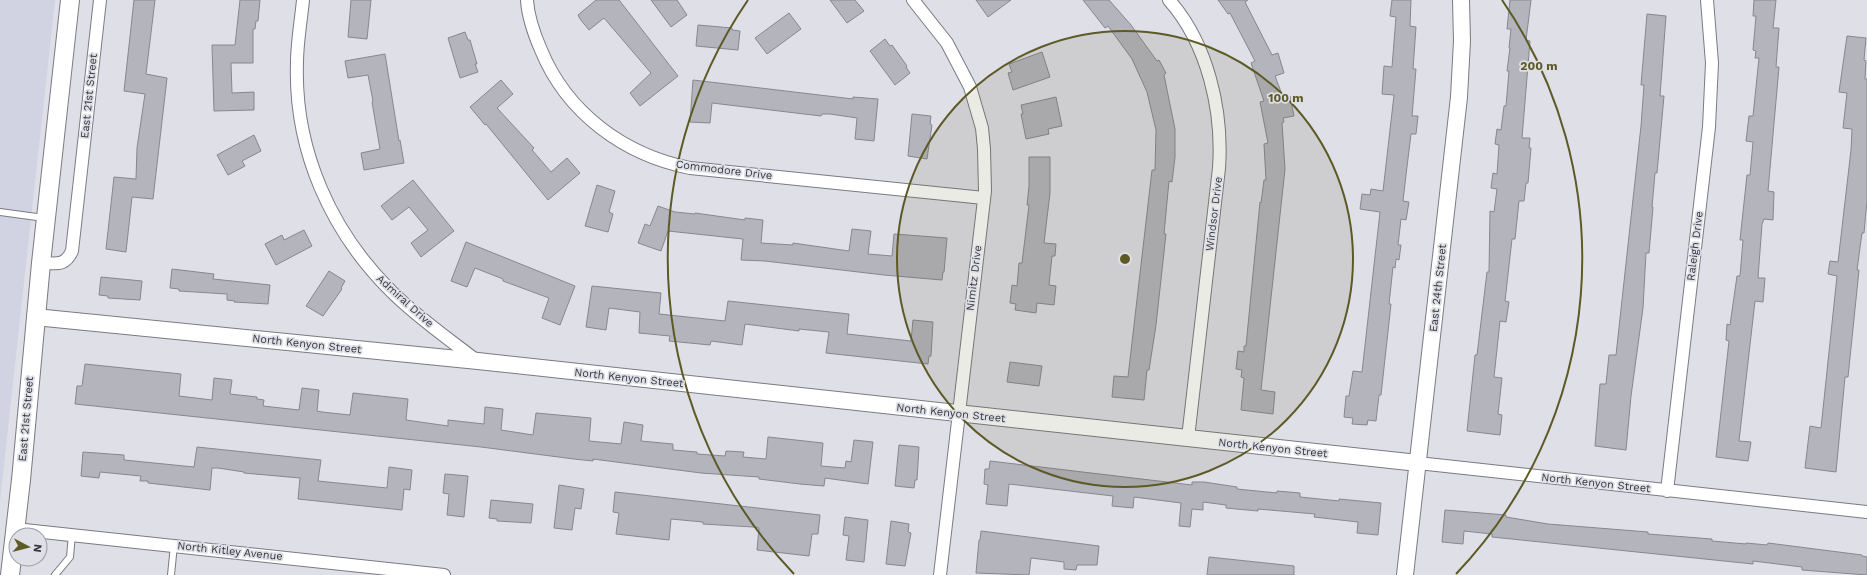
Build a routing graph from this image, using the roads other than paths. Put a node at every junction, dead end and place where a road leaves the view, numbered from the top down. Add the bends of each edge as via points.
1 (70, 0) edge
2 (100, 0) edge
3 (303, 0) edge
4 (527, 0) edge
5 (913, 0) edge
6 (1169, 0) edge
7 (1460, 0) edge
8 (1707, 0) edge
9 (984, 198) junction
10 (0, 212) edge
11 (46, 218) junction
12 (41, 263) junction
13 (35, 317) junction
14 (478, 361) junction
15 (958, 413) junction
16 (1188, 438) junction
17 (1418, 463) junction
18 (1667, 491) junction
19 (1867, 512) edge
20 (15, 527) edge
21 (48, 532) edge
22 (72, 534) junction
23 (174, 545) junction
24 (55, 575) edge
25 (171, 575) edge
26 (444, 575) edge
27 (940, 575) edge
28 (1405, 575) edge

1 - 11 main road, East 21st Street
2 - 12 street, East 21st Street via 72,251 65,262
3 - 14 street, Admiral Drive via 297,62 299,107 309,157 324,199 346,237 378,278 410,308
4 - 9 street, Commodore Drive via 530,20 539,46 551,72 566,95 596,125 637,151 690,168
5 - 9 street, Nimitz Drive via 951,49 972,94 980,121 984,149
6 - 16 street, Windsor Drive via 1190,32 1202,57 1211,84 1219,125 1219,168
7 - 17 street, East 24th Street via 1462,41 1459,97
8 - 18 street, Raleigh Drive via 1712,63 1709,127
9 - 15 street, Nimitz Drive
10 - 11 lane
11 - 12 main road, East 21st Street
12 - 13 main road, East 21st Street
13 - 14 street, North Kenyon Street
13 - 20 main road, East 21st Street
14 - 15 street, North Kenyon Street
15 - 16 street, North Kenyon Street
15 - 27 street, Nimitz Drive
16 - 17 street, North Kenyon Street
17 - 18 street, North Kenyon Street
17 - 28 street, East 24th Street
18 - 19 street, North Kenyon Street
21 - 22 street, North Kitley Avenue
22 - 23 street, North Kitley Avenue
22 - 24 lane via 70,557
23 - 25 lane
23 - 26 street, North Kitley Avenue

